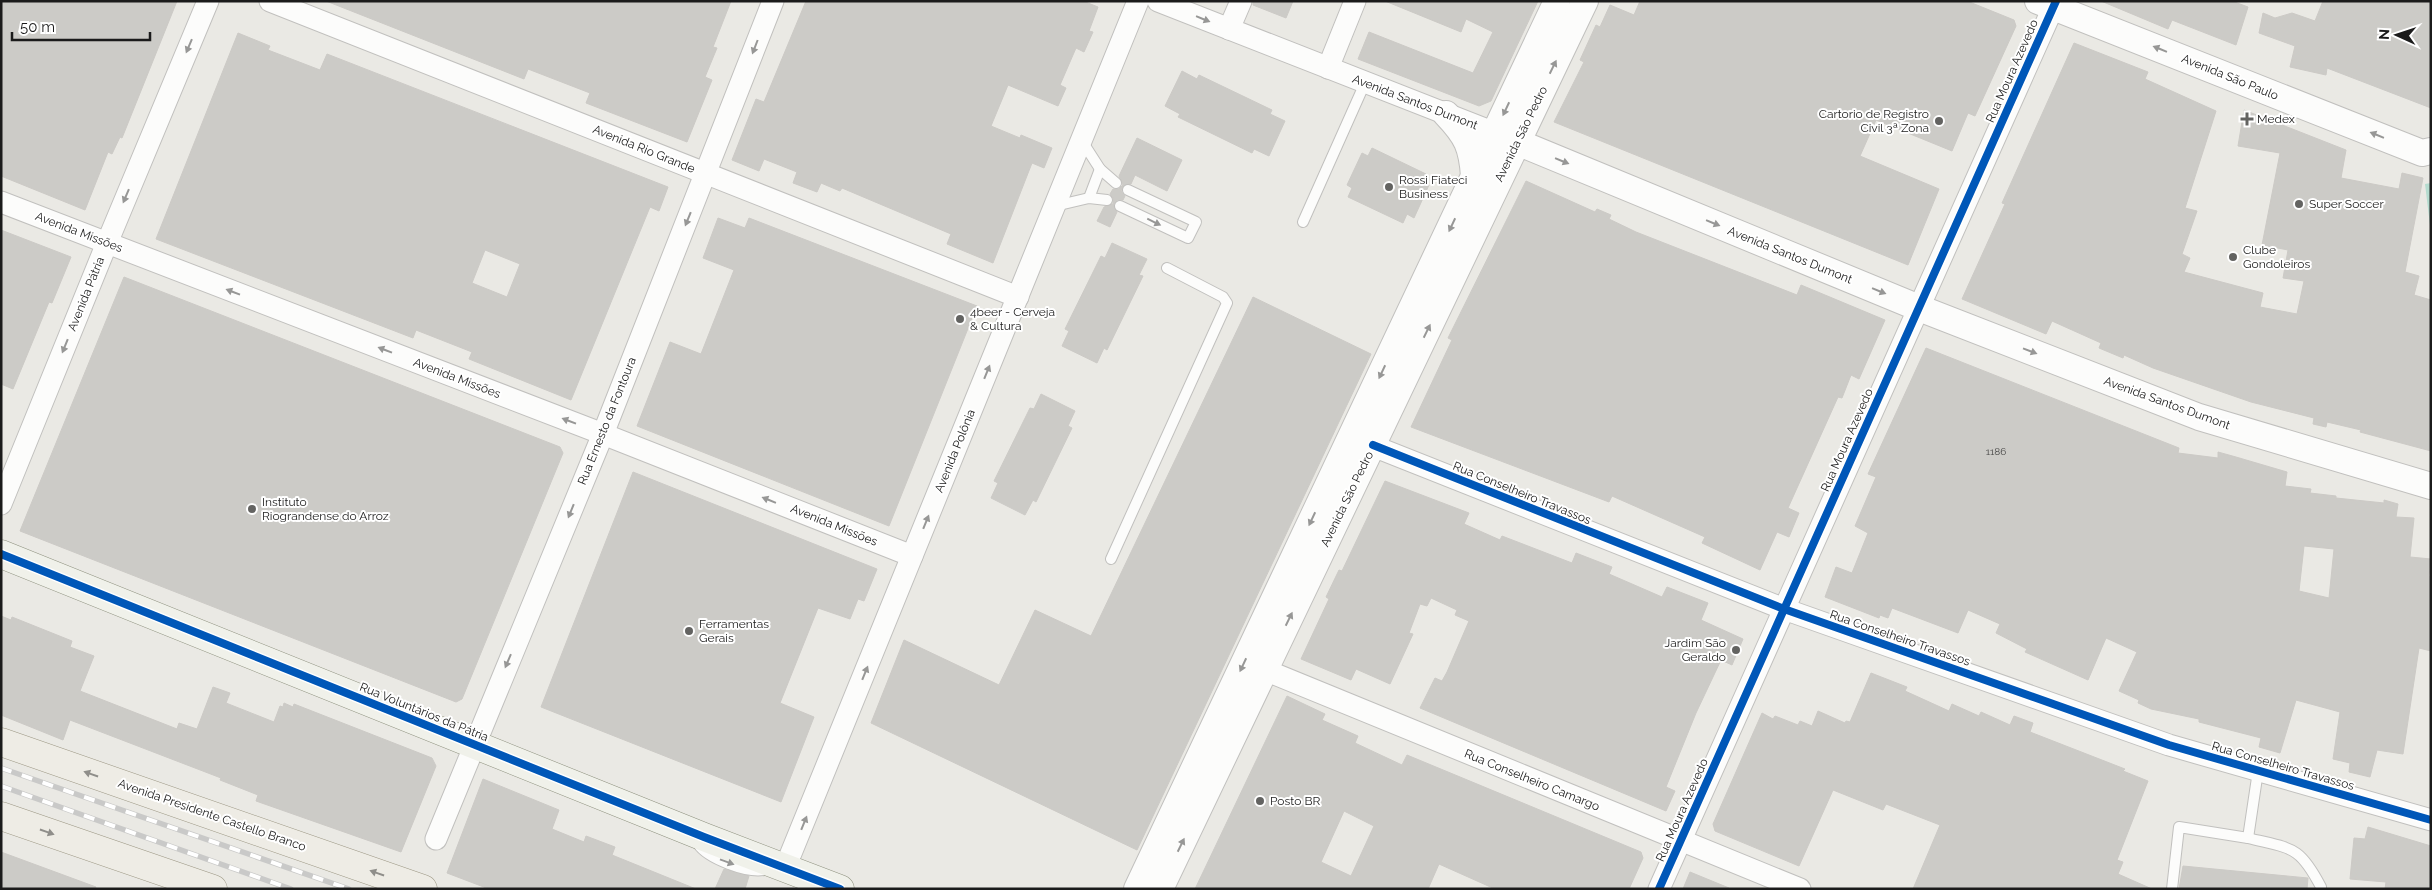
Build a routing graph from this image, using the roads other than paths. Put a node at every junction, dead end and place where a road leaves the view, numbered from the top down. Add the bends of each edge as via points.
1 (208, 1) edge
2 (270, 1) edge
3 (773, 1) edge
4 (1138, 1) edge
5 (1158, 1) edge
6 (1241, 1) edge
7 (1355, 1) edge
8 (1557, 1) edge
9 (1585, 1) edge
10 (2049, 3) edge
11 (1178, 9) junction
12 (1229, 29) junction
13 (1125, 34) junction
14 (1328, 68) junction
15 (1365, 83) junction
16 (1446, 114) junction
17 (1506, 138) junction
18 (1082, 141) junction
19 (2426, 152) edge
20 (1100, 169) junction
21 (706, 174) junction
22 (1474, 176) junction
23 (1116, 183) dead end
24 (1128, 190) dead end
25 (1089, 198) junction
26 (1107, 200) dead end
27 (1, 202) edge
28 (1054, 206) junction
29 (1120, 206) dead end
30 (1303, 222) dead end
31 (107, 243) junction
32 (1167, 268) dead end
33 (1018, 297) junction
34 (1919, 308) junction
35 (603, 434) junction
36 (1362, 441) junction
37 (2431, 486) edge
38 (1, 504) edge
39 (1, 554) edge
40 (912, 556) junction
41 (1111, 559) dead end
42 (1784, 609) junction
43 (1265, 670) junction
44 (1, 742) edge
45 (473, 744) junction
46 (2258, 771) junction
47 (1, 816) edge
48 (2431, 820) edge
49 (2248, 838) junction
50 (436, 839) dead end
51 (1681, 840) junction
52 (782, 867) junction
53 (2321, 887) dead end
54 (213, 889) edge
55 (423, 889) edge
56 (840, 889) edge
57 (1137, 889) edge
58 (1160, 889) edge
59 (1658, 889) edge
60 (1800, 889) edge
61 (2172, 889) edge

1 -> 31 street, Avenida Pátria
2 - 21 street, Avenida Rio Grande
3 -> 21 street, Rua Ernesto da Fontoura
4 - 13 street, Avenida Polônia
5 - 11 street, Avenida Santos Dumont
6 - 12 street
7 - 14 street
8 -> 17 street, Avenida São Pedro
17 -> 9 street, Avenida São Pedro
19 -> 10 street, Avenida São Paulo
10 - 34 street, Rua Moura Azevedo
11 -> 12 street, Avenida Santos Dumont
11 - 13 street via 1151,15
12 - 14 street, Avenida Santos Dumont
13 - 18 street, Avenida Polônia
14 - 15 street, Avenida Santos Dumont
15 - 16 street, Avenida Santos Dumont
15 - 30 lane
16 - 17 street, Avenida Santos Dumont
16 - 22 street via 1473,153
17 - 22 street, Avenida São Pedro
17 -> 34 street, Avenida Santos Dumont
36 -> 17 street, Avenida São Pedro
18 - 20 lane
18 - 28 street, Avenida Polônia
20 - 23 lane
20 - 25 lane
21 - 33 street, Avenida Rio Grande
21 -> 35 street, Rua Ernesto da Fontoura
22 -> 36 street, Avenida São Pedro
29 -> 24 lane via 1188,238 1196,222
25 - 26 lane
25 - 28 lane
27 - 31 street, Avenida Missões
28 - 33 street, Avenida Polônia
35 -> 31 street, Avenida Missões
31 -> 38 street, Avenida Pátria
32 - 41 lane via 1223,297 1227,303
40 -> 33 street, Avenida Polônia
34 -> 37 street, Avenida Santos Dumont via 2199,417
34 - 42 street, Rua Moura Azevedo
40 -> 35 street, Avenida Missões
35 -> 45 street, Rua Ernesto da Fontoura
36 - 42 street, Rua Conselheiro Travassos
43 -> 36 street, Avenida São Pedro
36 -> 57 street, Avenida São Pedro
39 - 45 main road, Rua Voluntários da Pátria
52 -> 40 street, Avenida Polônia
42 - 46 street, Rua Conselheiro Travassos via 2169,745
42 - 51 street, Rua Moura Azevedo
43 - 51 street, Rua Conselheiro Camargo
58 -> 43 street, Avenida São Pedro
55 -> 44 main road, Avenida Presidente Castello Branco
45 - 50 street, Rua Ernesto da Fontoura
45 - 52 main road, Rua Voluntários da Pátria
46 - 48 street, Rua Conselheiro Travassos
46 - 49 lane
47 -> 54 main road
49 - 53 lane via 2297,852 2308,862
49 - 61 lane via 2179,827
51 - 59 street, Rua Moura Azevedo
51 - 60 street, Rua Conselheiro Camargo
52 - 56 main road, Rua Voluntários da Pátria

